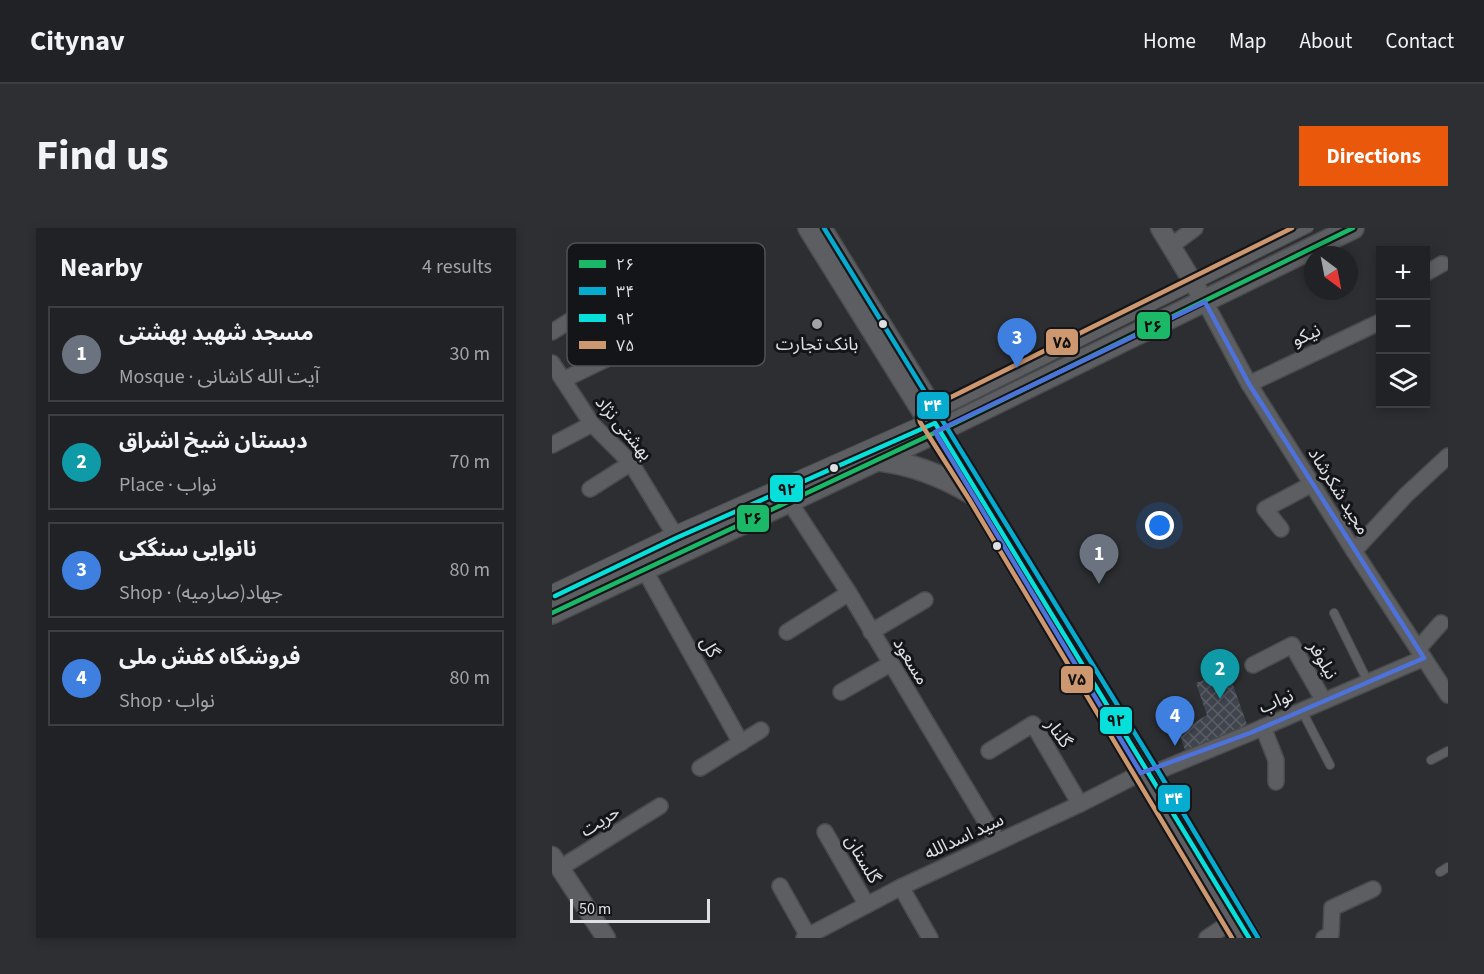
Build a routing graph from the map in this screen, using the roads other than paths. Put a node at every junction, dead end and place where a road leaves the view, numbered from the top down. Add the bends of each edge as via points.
1 (809, 228) edge
2 (824, 228) edge
3 (1160, 228) edge
4 (1195, 228) edge
5 (1309, 228) edge
6 (1353, 228) edge
7 (1171, 246) junction
8 (1442, 264) dead end
9 (1430, 270) edge
10 (1200, 294) junction
11 (567, 323) edge
12 (1376, 324) edge
13 (552, 332) edge
14 (552, 363) edge
15 (593, 366) edge
16 (563, 381) junction
17 (1249, 384) junction
18 (936, 423) junction
19 (592, 424) junction
20 (552, 445) edge
21 (1448, 456) edge
22 (879, 460) junction
23 (631, 463) junction
24 (1312, 484) junction
25 (590, 489) dead end
26 (975, 495) junction
27 (789, 501) junction
28 (1281, 529) dead end
29 (674, 531) junction
30 (684, 550) junction
31 (1354, 551) junction
32 (644, 569) junction
33 (552, 589) edge
34 (849, 593) junction
35 (925, 600) dead end
36 (552, 613) edge
37 (1334, 613) dead end
38 (1441, 623) dead end
39 (871, 632) junction
40 (788, 633) dead end
41 (1421, 653) junction
42 (890, 664) junction
43 (1253, 665) dead end
44 (1368, 682) junction
45 (841, 692) dead end
46 (1448, 695) edge
47 (1324, 701) junction
48 (1302, 711) junction
49 (1263, 727) junction
50 (761, 730) dead end
51 (741, 743) junction
52 (1448, 751) edge
53 (989, 752) dead end
54 (1431, 760) dead end
55 (1330, 765) dead end
56 (700, 768) dead end
57 (1149, 772) junction
58 (1276, 782) dead end
59 (1080, 804) junction
60 (660, 806) dead end
61 (825, 832) dead end
62 (999, 842) junction
63 (556, 862) edge
64 (1448, 867) edge
65 (1440, 872) dead end
66 (780, 886) dead end
67 (901, 887) junction
68 (1372, 888) dead end
69 (867, 905) junction
70 (1236, 930) edge
71 (832, 932) edge
72 (806, 937) edge
73 (606, 938) edge
74 (930, 938) edge
75 (1207, 938) edge
76 (1258, 938) edge
77 (1324, 938) edge

1 - 18 main road
2 - 18 street
3 - 7 street
4 - 7 street
5 - 10 lane
6 - 10 main road
7 - 10 street
8 - 9 street
10 - 17 street, مجید شکرشاد
10 - 18 main road
11 - 13 street
12 - 17 street, نیکو
14 - 16 street, بهشتی نژاد
15 - 16 street
16 - 19 street, بهشتی نژاد
17 - 24 street, مجید شکرشاد
18 - 22 main road
18 - 26 main road
18 - 29 lane
18 - 57 lane
19 - 20 street
19 - 23 street, بهشتی نژاد
21 - 31 street
22 - 26 main road via 917,468
22 - 27 main road
23 - 25 street
23 - 29 street, بهشتی نژاد
24 - 28 street via 1265,509
24 - 31 street, مجید شکرشاد
26 - 57 main road
27 - 30 main road
27 - 34 street, مسعود
29 - 30 street, بهشتی نژاد
29 - 33 lane
30 - 32 main road
31 - 41 street, مجید شکرشاد
32 - 36 main road
32 - 51 street, گل
34 - 39 street, مسعود
34 - 40 street
35 - 39 street
37 - 44 lane
38 - 41 street
39 - 42 street, مسعود
41 - 44 street, نواب
41 - 46 street, مجید شکرشاد
42 - 45 street
42 - 62 street, مسعود
43 - 47 street, نیلوفر via 1292,645
44 - 47 street, نواب
47 - 48 street, نواب
48 - 49 street, نواب
48 - 55 lane
49 - 57 street, نواب
49 - 58 street via 1276,760
50 - 51 street
51 - 56 street
52 - 54 lane
53 - 59 street, گلنار via 1033,724
57 - 59 street, سید اسدالله
57 - 70 main road
57 - 76 lane
59 - 62 street, سید اسدالله
60 - 63 street, حریت
61 - 69 street, گلستان
62 - 67 street, سید اسدالله
63 - 73 street
64 - 65 lane
66 - 72 street
67 - 69 street, سید اسدالله
67 - 74 street
68 - 77 street via 1332,908 1331,934
69 - 71 street, سید اسدالله
70 - 75 street
71 - 72 street, سید اسدالله

